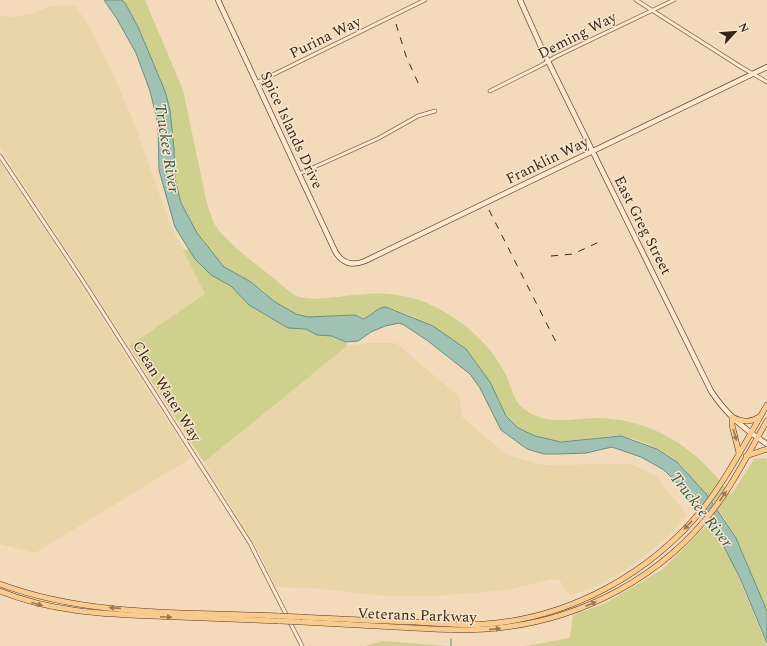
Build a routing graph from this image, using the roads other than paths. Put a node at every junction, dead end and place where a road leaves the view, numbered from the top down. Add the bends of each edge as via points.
1 (218, 0) edge
2 (425, 0) edge
3 (520, 0) edge
4 (636, 0) edge
5 (674, 0) edge
6 (651, 11) junction
7 (548, 61) junction
8 (767, 67) edge
9 (752, 74) junction
10 (767, 82) edge
11 (256, 83) junction
12 (490, 91) dead end
13 (435, 111) dead end
14 (592, 151) junction
15 (0, 156) edge
16 (299, 174) junction
17 (351, 264) joint
18 (767, 405) edge
19 (761, 415) junction
20 (732, 417) junction
21 (766, 422) edge
22 (767, 432) edge
23 (750, 433) junction
24 (757, 437) junction
25 (767, 444) edge
26 (767, 449) edge
27 (739, 453) junction
28 (746, 456) junction
29 (0, 584) edge
30 (0, 591) edge
31 (280, 619) junction
32 (301, 620) junction
33 (302, 646) edge

1 - 11 street, Spice Islands Drive
2 - 11 street, Purina Way
3 - 7 street, East Greg Street
4 - 6 street
5 - 6 street, Deming Way
6 - 7 street, Deming Way
6 - 9 street
7 - 12 street, Deming Way
7 - 14 street, East Greg Street
8 - 9 street, Franklin Way
9 - 10 street
9 - 14 street, Franklin Way
11 - 16 street, Spice Islands Drive
13 - 16 street via 418,116 379,138
14 - 17 street, Franklin Way via 366,261
14 - 20 street, East Greg Street via 708,384 717,400
15 - 33 street, Clean Water Way via 82,278 250,543
16 - 17 street, Spice Islands Drive via 335,251 340,259
18 - 19 main road, Veterans Parkway
19 - 20 main road via 749,422
19 - 23 main road, Veterans Parkway
20 - 23 street, East Greg Street
20 -> 27 main road
21 - 22 main road
21 - 24 main road, Veterans Parkway
23 - 24 street, East Greg Street
23 - 27 main road, Veterans Parkway
24 - 25 street, East Greg Street
24 - 28 main road, Veterans Parkway
26 - 28 main road
27 -> 32 main road, Veterans Parkway via 705,506 661,552 608,588 552,611 516,620 484,624
32 -> 28 main road, Veterans Parkway via 477,630 504,628 555,618 612,594 666,558 712,511
31 -> 29 main road, Veterans Parkway via 82,605 44,598
30 -> 31 main road, Veterans Parkway via 40,605 73,612
31 - 32 main road, Veterans Parkway, bridge

